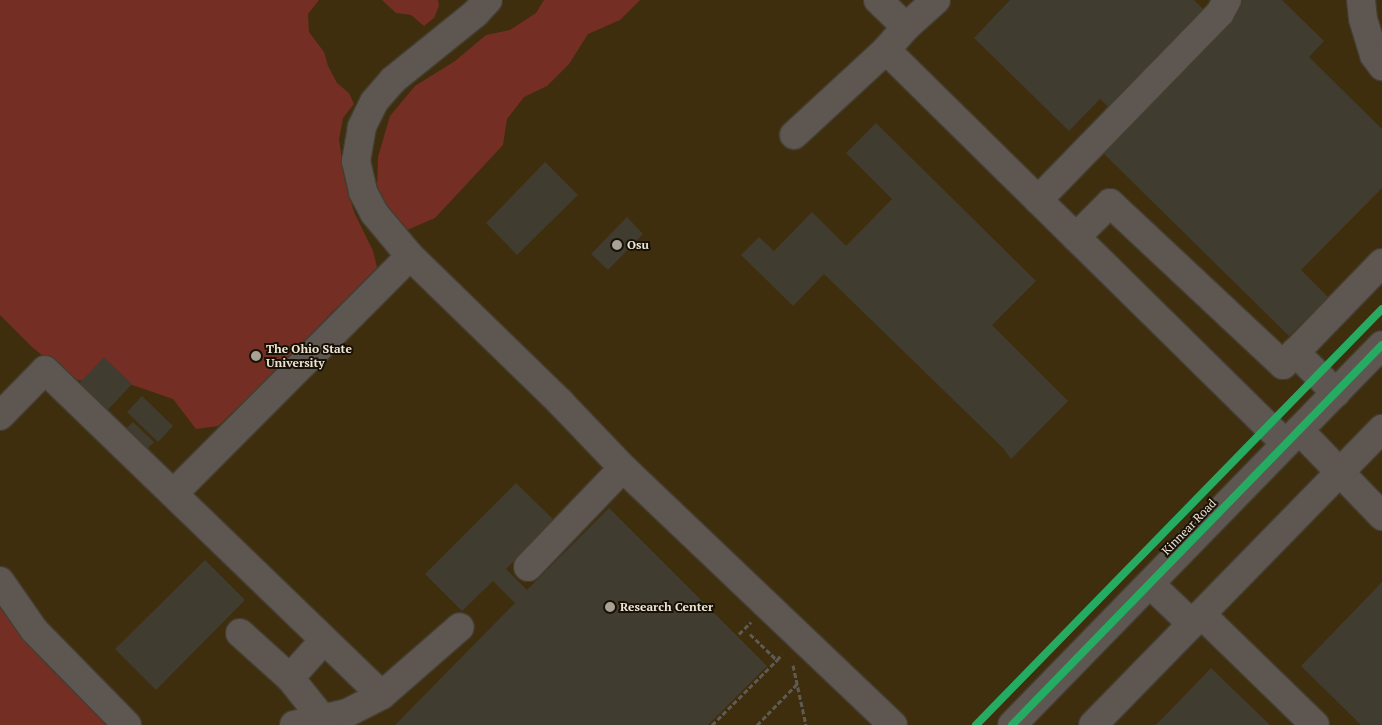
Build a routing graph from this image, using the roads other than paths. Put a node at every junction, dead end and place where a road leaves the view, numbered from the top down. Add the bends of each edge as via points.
1 (488, 0) edge
2 (878, 0) edge
3 (936, 0) edge
4 (1227, 0) edge
5 (1361, 0) edge
6 (906, 27) junction
7 (886, 50) junction
8 (1382, 66) edge
9 (794, 135) dead end
10 (1038, 200) junction
11 (1076, 237) junction
12 (410, 256) junction
13 (1380, 270) edge
14 (1382, 345) edge
15 (1295, 352) junction
16 (1336, 392) junction
17 (0, 416) edge
18 (1382, 429) edge
19 (1293, 437) junction
20 (623, 468) junction
21 (1341, 471) junction
22 (174, 493) junction
23 (1382, 516) edge
24 (528, 567) dead end
25 (0, 581) edge
26 (1150, 584) junction
27 (1197, 619) junction
28 (460, 627) dead end
29 (240, 633) dead end
30 (324, 640) junction
31 (290, 678) junction
32 (382, 695) junction
33 (322, 718) junction
34 (127, 725) edge
35 (294, 725) edge
36 (893, 725) edge
37 (1012, 725) edge
38 (1093, 725) edge
39 (1315, 725) edge

1 - 12 street via 393,80 374,102 362,128 356,162 363,192 374,213
2 - 6 street
3 - 6 street
4 - 10 street via 1220,13
5 - 8 street via 1374,55
6 - 7 street
7 - 9 street
7 - 10 street
10 - 11 street
11 - 15 street via 1110,203 1283,364
11 - 19 street
12 - 20 street
12 - 22 street
13 - 15 street
14 - 16 street, Kinnear Road
15 - 16 street
16 - 19 street, Kinnear Road
17 - 22 street via 45,370
18 - 21 street
19 - 21 street
19 - 26 street, Kinnear Road
20 - 24 street
20 - 36 street
21 - 23 street
21 - 27 street
22 - 30 street
25 - 34 street via 34,630
26 - 27 street
26 - 37 street, Kinnear Road
27 - 38 street
27 - 39 street
28 - 32 street
29 - 31 street
30 - 31 street
30 - 32 street
31 - 33 street
32 - 33 street via 347,713
33 - 35 street

